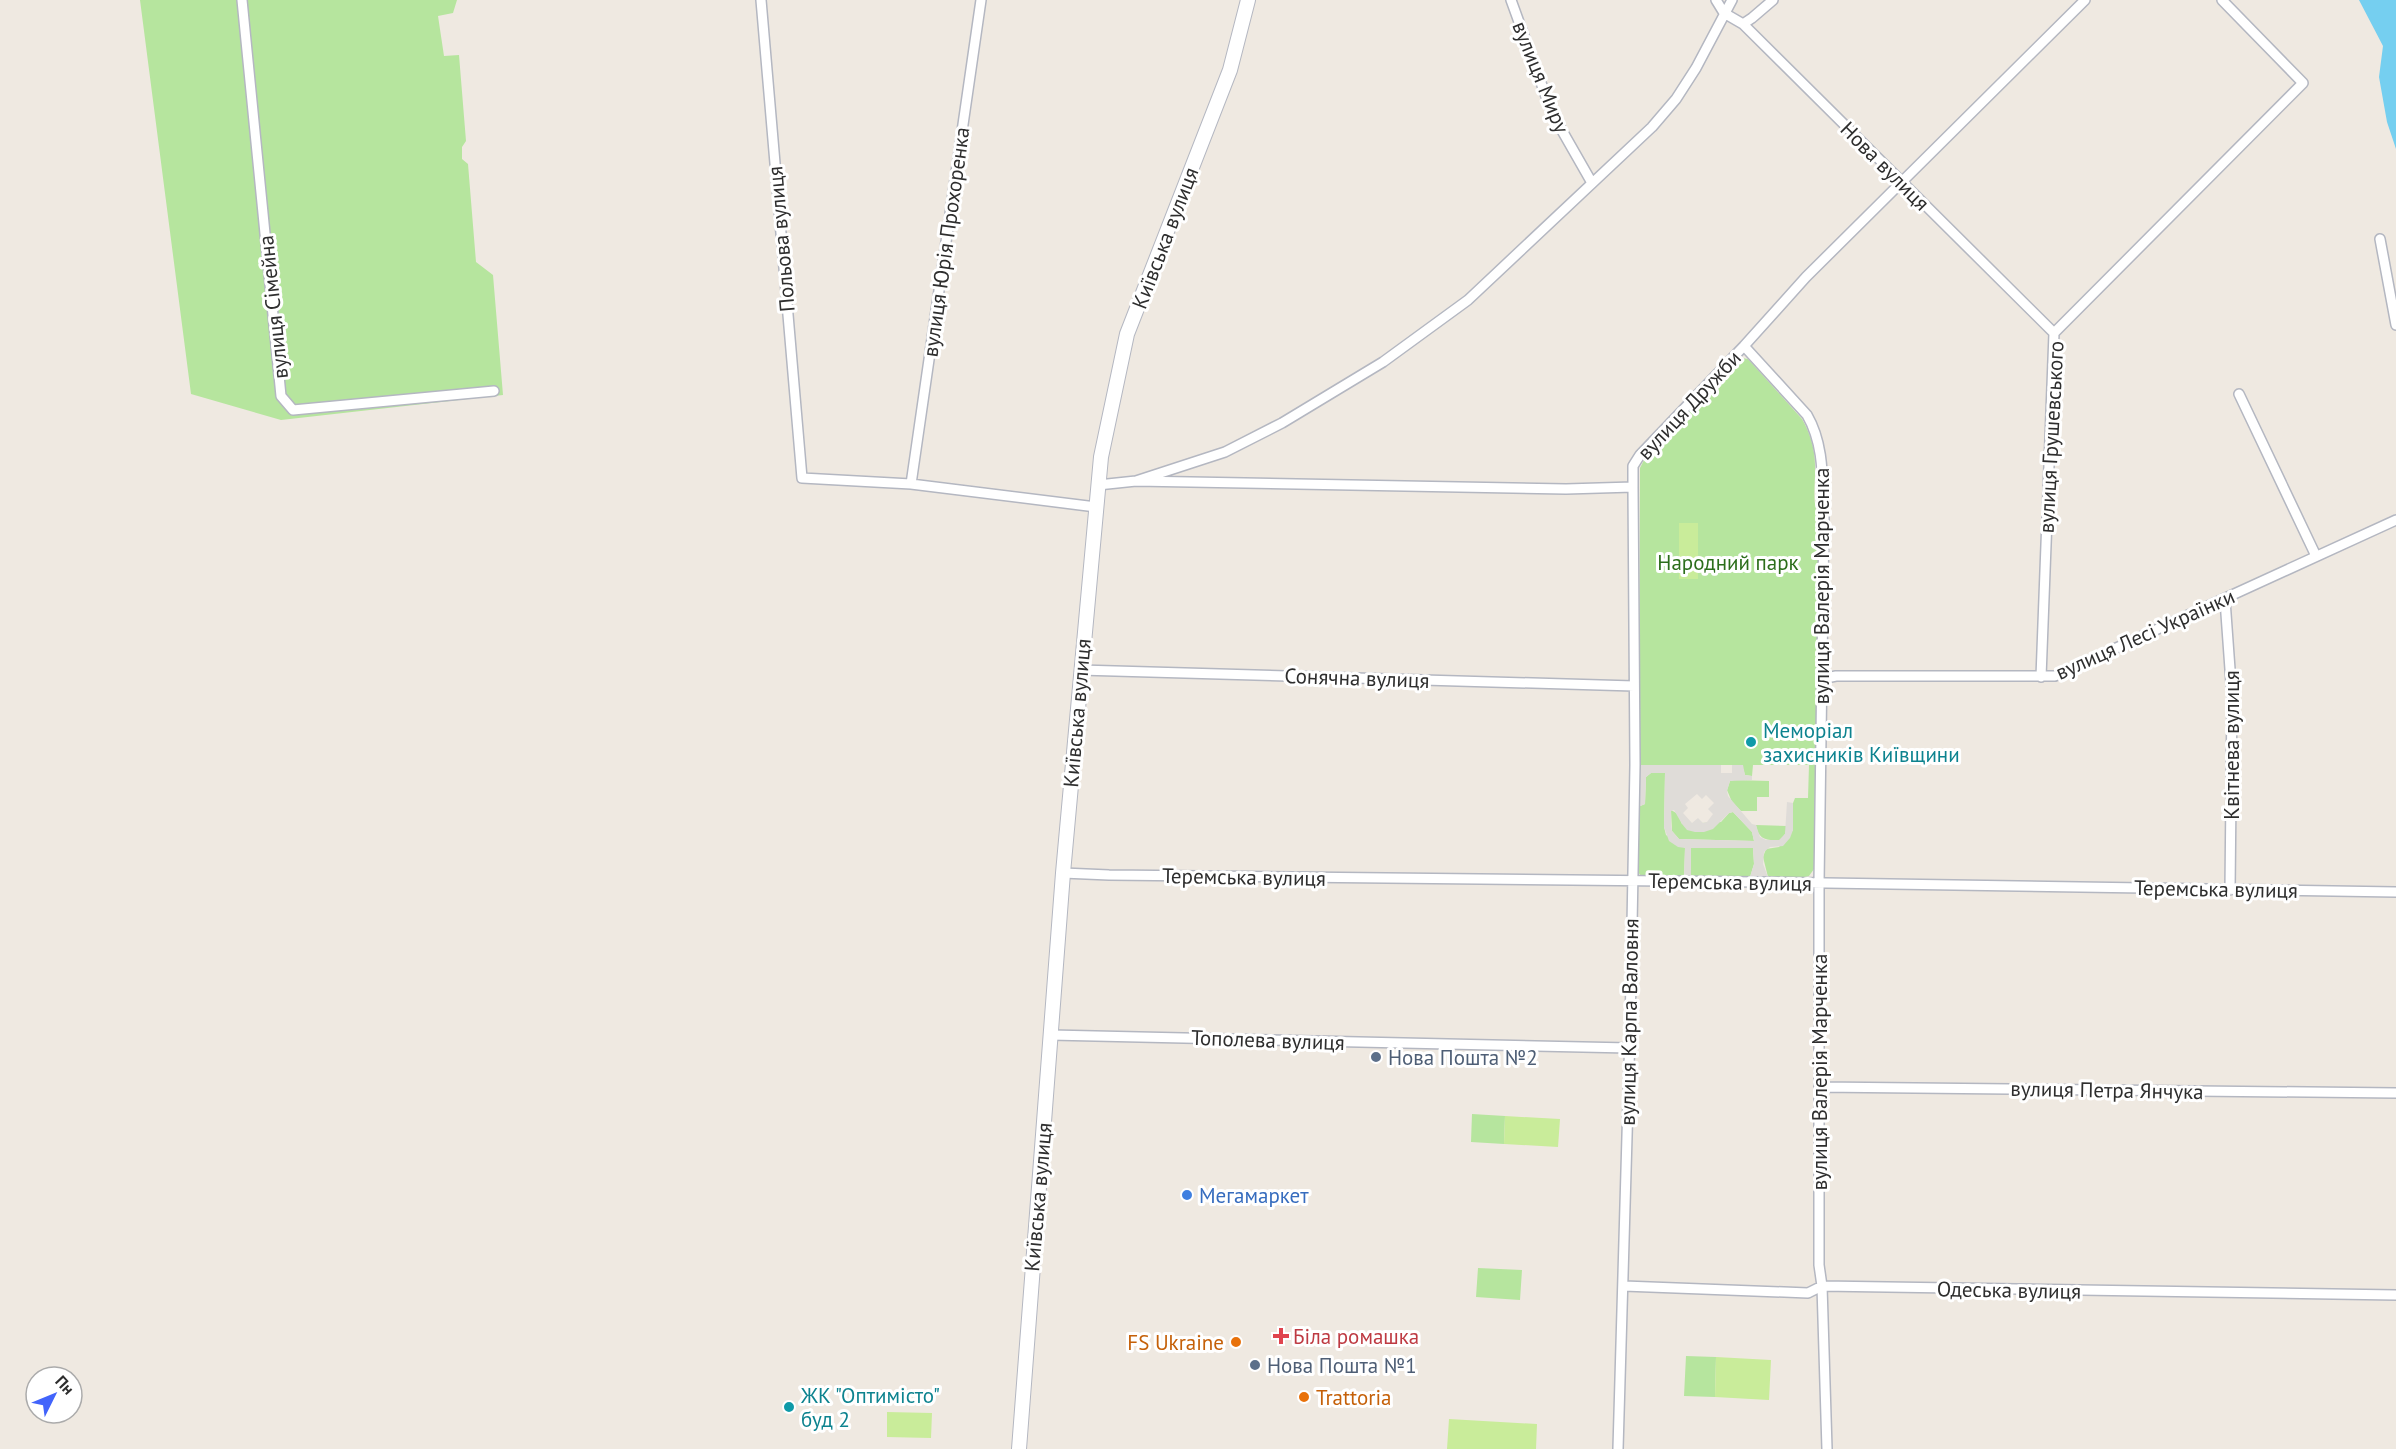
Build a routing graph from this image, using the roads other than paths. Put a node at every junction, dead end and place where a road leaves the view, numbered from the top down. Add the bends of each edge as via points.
1 (242, 0) edge
2 (761, 0) edge
3 (981, 0) edge
4 (1248, 0) edge
5 (1511, 0) edge
6 (1716, 0) edge
7 (1732, 0) edge
8 (1773, 0) edge
9 (2085, 0) edge
10 (2222, 0) edge
11 (1724, 13) junction
12 (1743, 24) junction
13 (1593, 183) junction
14 (1901, 183) junction
15 (2380, 239) dead end
16 (2396, 325) edge
17 (2054, 333) junction
18 (1744, 346) junction
19 (494, 391) dead end
20 (2239, 394) dead end
21 (1136, 481) junction
22 (911, 484) junction
23 (1098, 485) junction
24 (1633, 487) junction
25 (1096, 507) junction
26 (2396, 519) edge
27 (2316, 556) junction
28 (2225, 600) junction
29 (1080, 670) junction
30 (2041, 677) junction
31 (1821, 679) junction
32 (1634, 686) junction
33 (1063, 873) junction
34 (1632, 881) junction
35 (1819, 883) junction
36 (2230, 890) junction
37 (2396, 892) edge
38 (1051, 1035) junction
39 (1629, 1048) junction
40 (1819, 1087) junction
41 (2396, 1093) edge
42 (1624, 1286) junction
43 (1822, 1286) junction
44 (2396, 1295) edge
45 (1019, 1449) edge
46 (1618, 1449) edge
47 (1827, 1449) edge

1 - 19 street, вулиця Сімейна via 281,396 293,410
2 - 22 street, Польова вулиця via 802,478
3 - 22 street, вулиця Юрія Прохоренка
4 - 23 street, Київська вулиця via 1230,70 1127,334
5 - 13 street, вулиця Миру via 1552,113
6 - 11 street, Нова вулиця
7 - 11 street
8 - 12 street
9 - 14 street, вулиця Дружби
10 - 17 street, вулиця Грушевського via 2304,83
11 - 12 street, Нова вулиця
11 - 13 street via 1676,99 1652,128
12 - 14 street, Нова вулиця
13 - 21 street via 1468,300 1383,362 1282,423 1225,452
14 - 17 street, Нова вулиця
14 - 18 street, вулиця Дружби via 1806,277
15 - 16 street
17 - 30 street, вулиця Грушевського
18 - 24 street, вулиця Дружби via 1640,455 1633,466
18 - 31 street, вулиця Валерія Марченка via 1807,415 1819,444 1824,517
20 - 27 street
21 - 23 street
21 - 24 street, вулиця Дружби
22 - 25 street
23 - 25 street, Київська вулиця
24 - 32 street, вулиця Карпа Валовня
25 - 29 street, Київська вулиця
26 - 27 street, вулиця Лесі Українки
27 - 28 street, вулиця Лесі Українки
28 - 30 street, вулиця Лесі Українки via 2067,672
28 - 36 street, Квітнева вулиця via 2232,697
29 - 32 street, Сонячна вулиця
29 - 33 street, Київська вулиця
30 - 31 street, вулиця Лесі Українки
31 - 35 street, вулиця Валерія Марченка
32 - 34 street, вулиця Карпа Валовня
33 - 34 street, Теремська вулиця
33 - 38 street, Київська вулиця
34 - 35 street, Теремська вулиця
34 - 39 street, вулиця Карпа Валовня
35 - 36 street, Теремська вулиця
35 - 40 street, вулиця Валерія Марченка
36 - 37 street, Теремська вулиця
38 - 39 street, Тополева вулиця
38 - 45 street, Київська вулиця
39 - 42 street, вулиця Карпа Валовня
40 - 41 street, вулиця Петра Янчука
40 - 43 street, вулиця Валерія Марченка
42 - 43 street, Одеська вулиця via 1808,1293
42 - 46 street, вулиця Карпа Валовня
43 - 44 street, Одеська вулиця
43 - 47 street, вулиця Валерія Марченка

